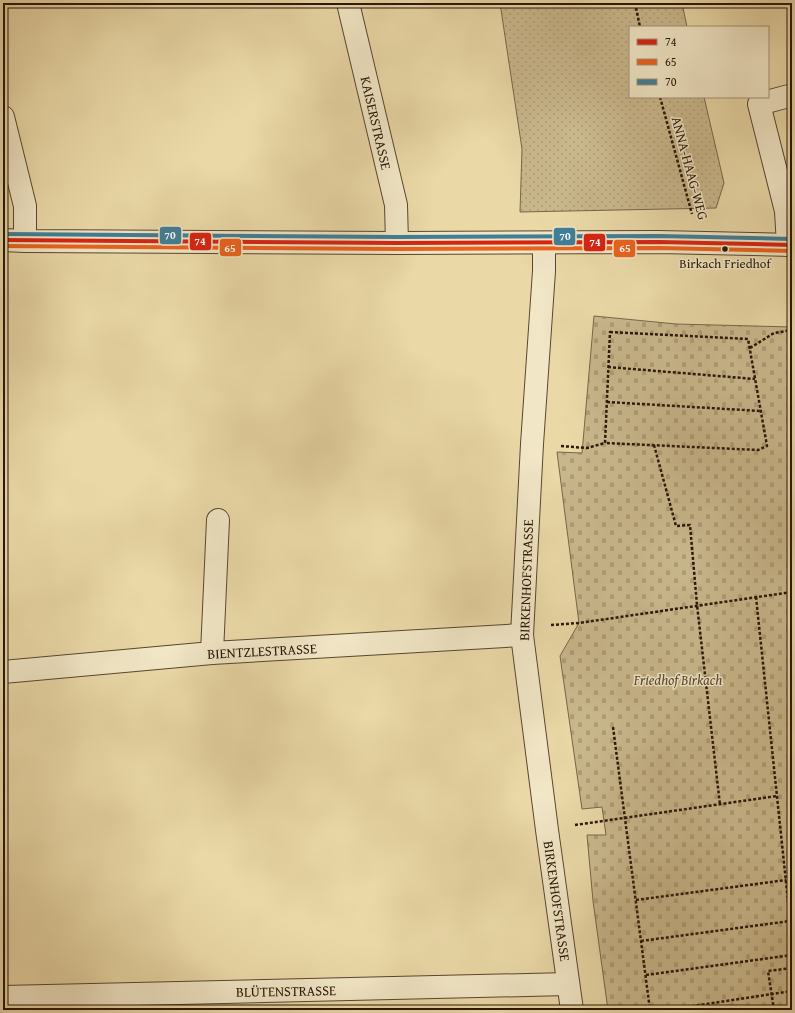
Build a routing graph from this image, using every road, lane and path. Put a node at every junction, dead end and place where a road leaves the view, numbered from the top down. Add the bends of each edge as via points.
1 (348, 3) edge
2 (635, 3) edge
3 (640, 26) edge
4 (789, 96) dead end
5 (660, 98) edge
6 (3, 117) edge
7 (786, 182) edge
8 (789, 210) edge
9 (3, 240) edge
10 (25, 241) junction
11 (397, 243) junction
12 (544, 243) junction
13 (700, 244) junction
14 (790, 245) edge
15 (792, 330) edge
16 (750, 348) junction
17 (608, 367) junction
18 (755, 379) junction
19 (606, 402) junction
20 (761, 411) junction
21 (605, 443) junction
22 (532, 444) junction
23 (654, 445) junction
24 (218, 520) dead end
25 (792, 592) edge
26 (756, 596) junction
27 (696, 605) junction
28 (522, 632) junction
29 (212, 653) junction
30 (3, 672) edge
31 (613, 727) dead end
32 (777, 796) junction
33 (720, 804) junction
34 (625, 818) junction
35 (547, 830) junction
36 (786, 880) junction
37 (636, 900) junction
38 (790, 921) junction
39 (792, 939) edge
40 (641, 941) junction
41 (792, 955) edge
42 (792, 968) edge
43 (646, 975) junction
44 (568, 984) junction
45 (792, 991) edge
46 (772, 994) junction
47 (3, 997) edge
48 (572, 1010) edge
49 (650, 1010) edge
50 (667, 1010) edge
51 (774, 1010) edge

1 - 11 street, KAISERSTRASSE via 396,205
2 - 3 path
4 - 7 street via 759,104
5 - 13 path, ANNA-HAAG-WEG
6 - 10 street via 25,206
7 - 8 street
8 - 14 street
9 - 10 street
10 - 11 street
11 - 12 street
12 - 13 street
12 - 22 street, BIRKENHOFSTRASSE
13 - 14 street
15 - 16 path via 774,333
16 - 17 path via 748,339 610,332
16 - 18 path
17 - 18 path
17 - 19 path
18 - 20 path
19 - 20 path
19 - 21 path
20 - 23 path via 767,446 758,450
21 - 22 path via 587,448
21 - 23 path
22 - 28 street, BIRKENHOFSTRASSE
23 - 27 path via 676,526 690,526
24 - 29 street
25 - 26 path
26 - 27 path
26 - 32 path
27 - 28 path
27 - 33 path
28 - 29 street, BIENTZLESTRASSE
28 - 35 street, BIRKENHOFSTRASSE
29 - 30 street, BIENTZLESTRASSE
31 - 34 path
32 - 33 path
32 - 36 path
33 - 34 path
34 - 35 path
34 - 37 path
35 - 44 street, BIRKENHOFSTRASSE
36 - 37 path
36 - 38 path
37 - 40 path
38 - 39 path
38 - 40 path
40 - 43 path
41 - 43 path
42 - 46 path via 768,971
43 - 49 path
44 - 47 street, BLÜTENSTRASSE
44 - 48 street, BIRKENHOFSTRASSE
45 - 46 path
46 - 50 path
46 - 51 path

